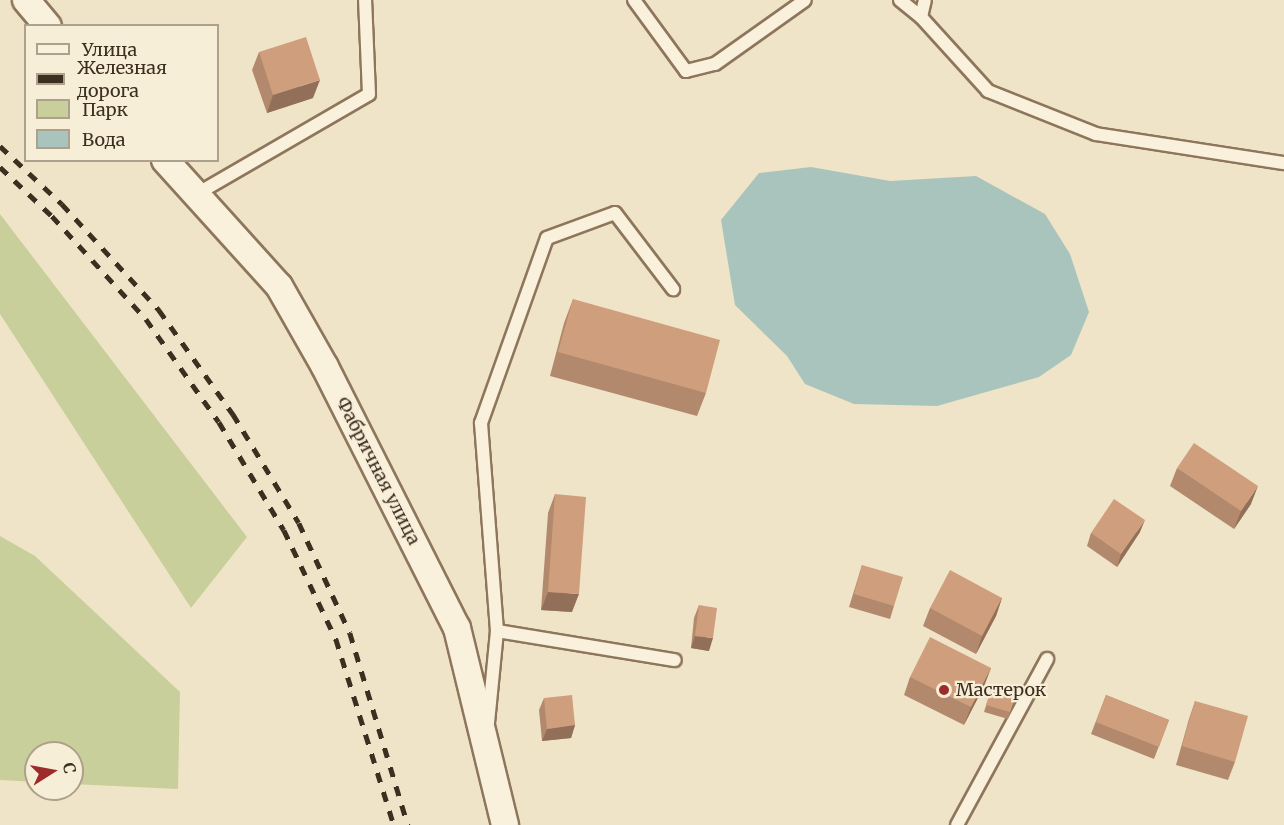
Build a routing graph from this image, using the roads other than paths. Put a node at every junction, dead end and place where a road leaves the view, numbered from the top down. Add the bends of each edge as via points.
1 (26, 0) edge
2 (365, 0) edge
3 (634, 0) edge
4 (805, 0) edge
5 (900, 0) edge
6 (925, 0) edge
7 (921, 17) junction
8 (46, 24) edge
9 (167, 162) edge
10 (1284, 163) edge
11 (195, 195) junction
12 (673, 289) dead end
13 (497, 631) junction
14 (1047, 659) dead end
15 (675, 660) dead end
16 (486, 745) junction
17 (505, 825) edge
18 (957, 825) edge

1 - 8 street
2 - 11 lane via 369,94
3 - 4 lane via 686,71 715,64
5 - 7 lane
6 - 7 lane
7 - 10 lane via 988,91 1096,134
9 - 11 street, Фабричная улица
11 - 16 street, Фабричная улица via 279,286 325,367 457,628
12 - 13 lane via 615,213 547,238 481,423
13 - 15 lane
13 - 16 lane
14 - 18 lane
16 - 17 street, Фабричная улица

